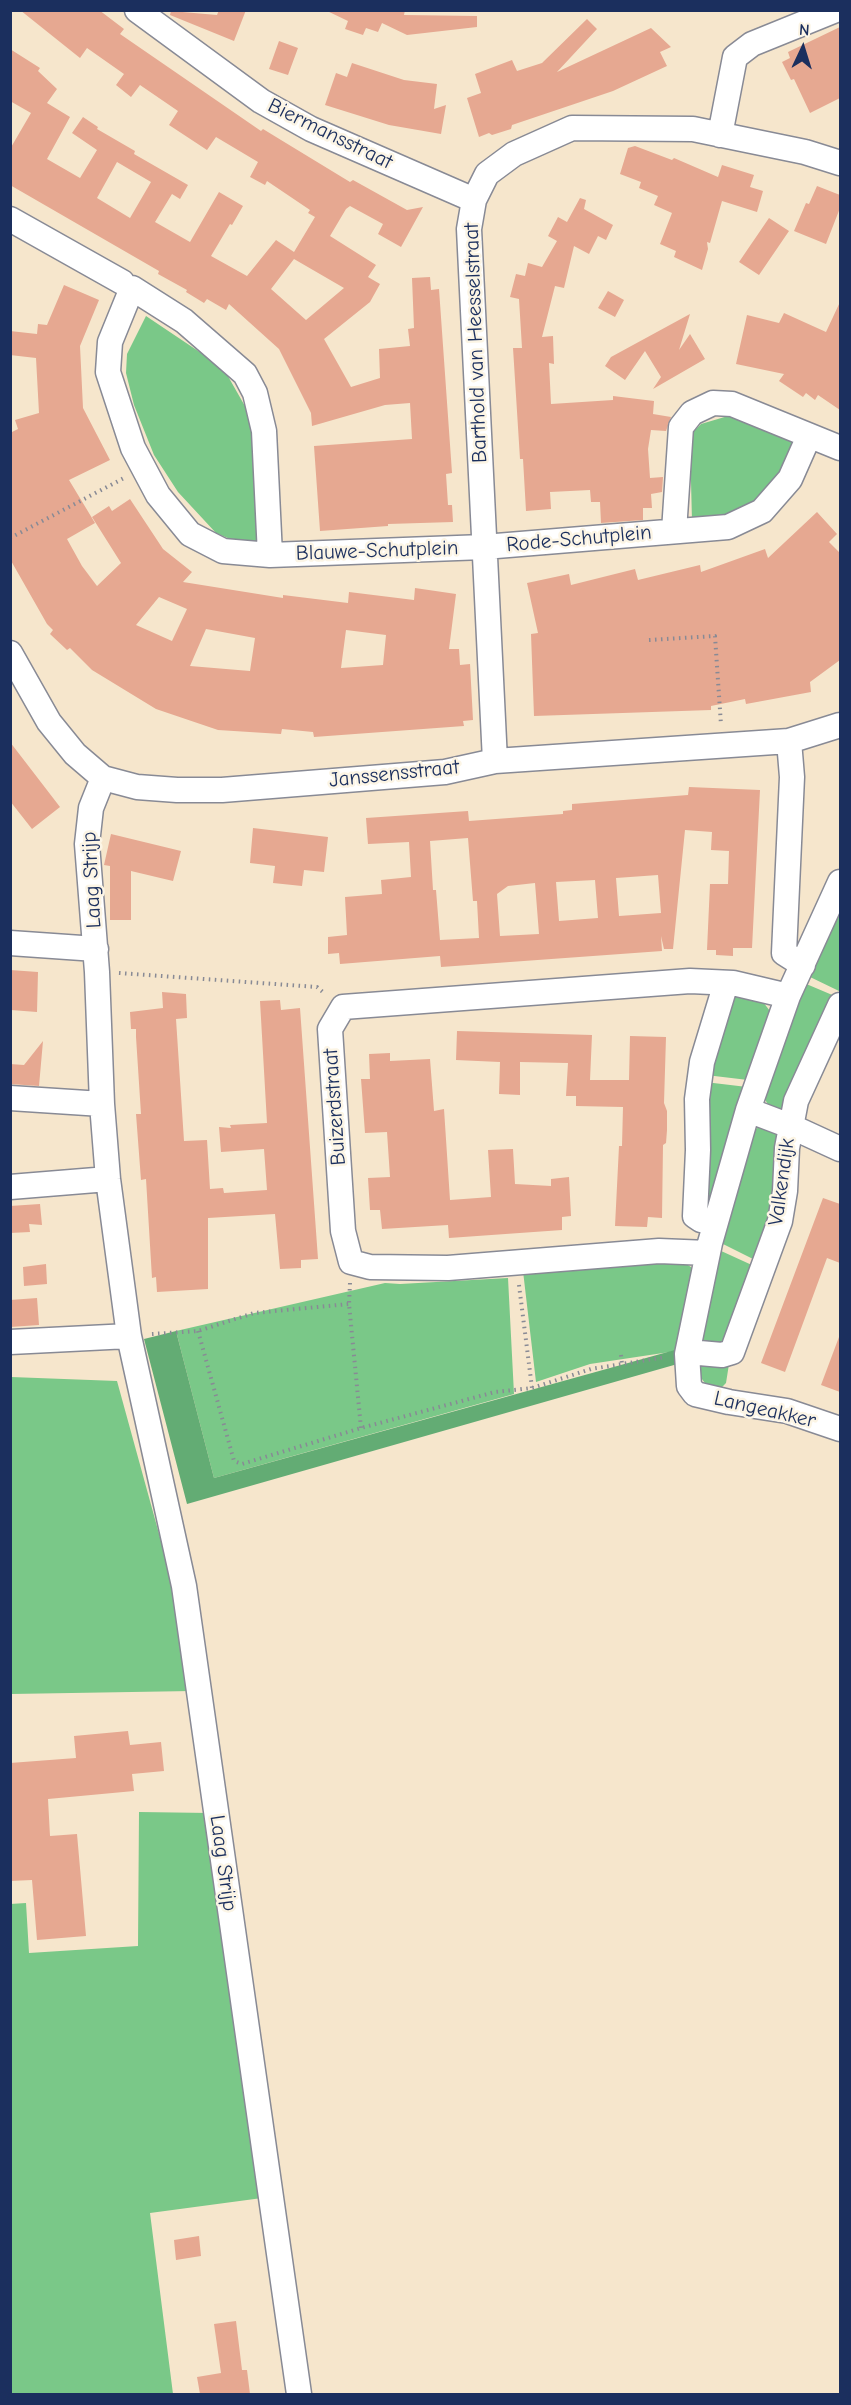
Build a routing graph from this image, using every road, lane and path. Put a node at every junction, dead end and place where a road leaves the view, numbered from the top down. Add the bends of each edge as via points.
1 (137, 10) edge
2 (836, 10) edge
3 (720, 135) junction
4 (840, 163) edge
5 (474, 200) junction
6 (10, 219) edge
7 (122, 282) dead end
8 (809, 436) junction
9 (840, 448) edge
10 (143, 467) junction
11 (674, 531) junction
12 (10, 538) edge
13 (484, 547) junction
14 (270, 555) junction
15 (649, 640) dead end
16 (10, 653) edge
17 (840, 726) edge
18 (789, 741) junction
19 (723, 744) junction
20 (495, 761) junction
21 (103, 778) junction
22 (840, 885) edge
23 (10, 943) edge
24 (97, 960) junction
25 (803, 965) junction
26 (726, 983) junction
27 (788, 996) junction
28 (840, 1005) edge
29 (343, 1007) junction
30 (10, 1098) edge
31 (102, 1104) junction
32 (748, 1110) junction
33 (790, 1126) junction
34 (840, 1149) edge
35 (108, 1179) junction
36 (10, 1187) edge
37 (715, 1223) junction
38 (708, 1253) junction
39 (517, 1264) junction
40 (198, 1332) junction
41 (129, 1336) junction
42 (10, 1342) edge
43 (687, 1353) junction
44 (621, 1355) dead end
45 (621, 1364) junction
46 (532, 1388) junction
47 (361, 1428) junction
48 (840, 1429) edge
49 (299, 2394) edge

1 - 5 street, Biermansstraat via 261,101 311,129
2 - 3 street via 752,44 735,57
3 - 4 street, Barthold van Heesselstraat
3 - 5 street, Barthold van Heesselstraat via 693,129 572,128 514,154 487,174
5 - 13 street, Barthold van Heesselstraat via 470,229
6 - 7 street
8 - 9 street, Rode-Schutplein
8 - 11 street, Rode-Schutplein via 790,479 762,511 728,527
8 - 11 street, Rode-Schutplein via 732,404 713,403 692,412 681,427
10 - 12 path
10 - 14 street, Blauwe-Schutplein via 158,495 190,534 224,551
10 - 14 street, Blauwe-Schutplein via 108,372 110,342 132,288 184,321 245,374 255,393 264,431
11 - 13 street, Rode-Schutplein
13 - 14 street, Blauwe-Schutplein
13 - 20 street, Barthold van Heesselstraat
15 - 19 path via 715,636
16 - 21 street, Janssensstraat via 49,722 75,754
17 - 18 street, Janssensstraat
18 - 19 street, Janssensstraat
18 - 25 street via 792,777 784,953
19 - 20 street, Janssensstraat
20 - 21 street, Janssensstraat via 445,772 222,790 137,787
21 - 24 street, Laag Strijp via 91,808 87,844
22 - 25 street
23 - 24 street, Laag Strijp
24 - 29 path via 317,987
24 - 31 street, Laag Strijp
25 - 27 street
26 - 27 street
26 - 29 street via 690,981
26 - 37 street via 702,1062 697,1099 695,1215
27 - 32 street
28 - 33 street, Valkendijk via 796,1101
29 - 39 street, Buizerdstraat via 330,1029 343,1231 351,1262 370,1267 448,1268
30 - 31 street
31 - 35 street, Laag Strijp
32 - 33 street
32 - 37 street
33 - 34 street
33 - 43 street, Valkendijk via 780,1221 732,1352
35 - 36 street
35 - 41 street, Laag Strijp
37 - 38 street
38 - 39 street, Buizerdstraat via 659,1251
38 - 43 street
39 - 46 path
40 - 41 path
40 - 47 path via 234,1461 243,1464
40 - 47 path via 254,1313 349,1304
41 - 42 street
41 - 49 street, Laag Strijp via 184,1586
43 - 45 path
43 - 48 street, Langeakker via 689,1386 695,1394 787,1411
44 - 45 path
45 - 46 path
46 - 47 path via 495,1392

